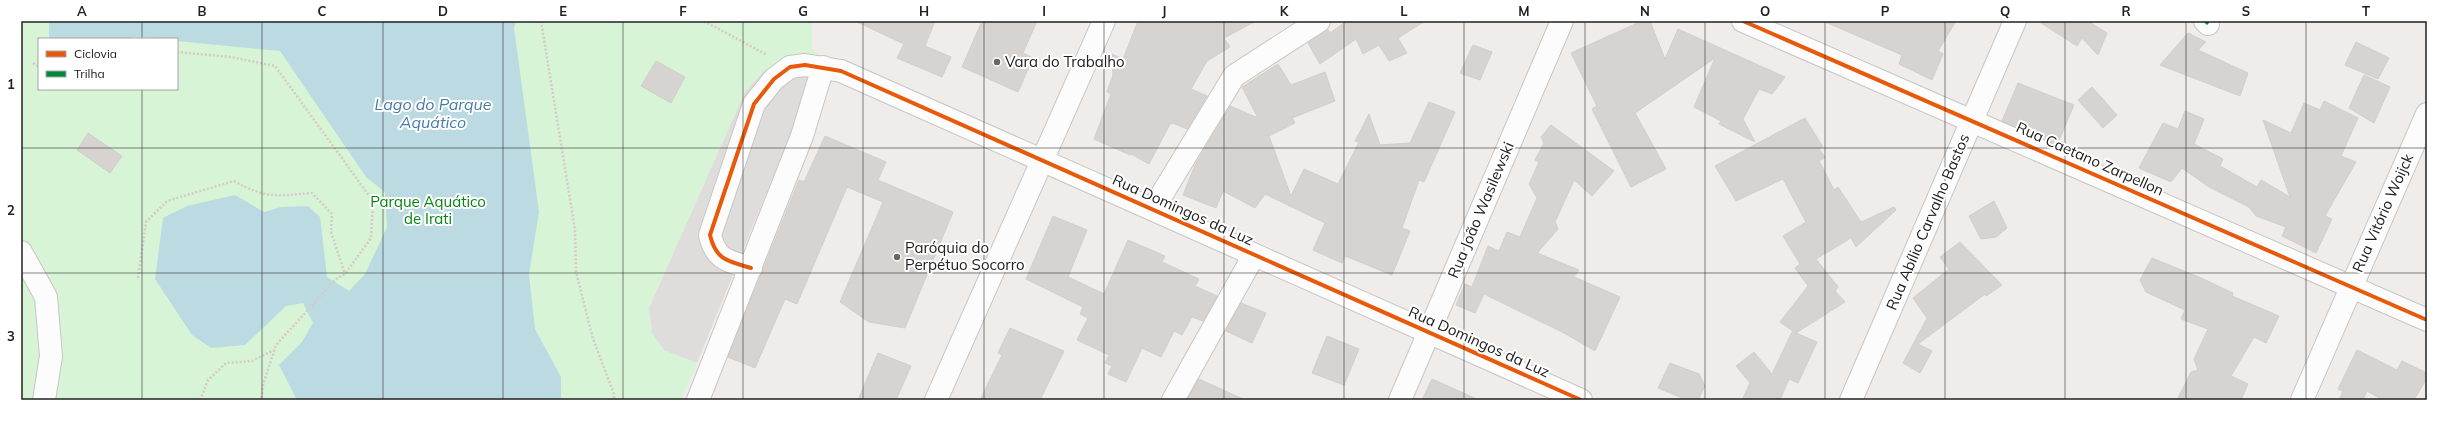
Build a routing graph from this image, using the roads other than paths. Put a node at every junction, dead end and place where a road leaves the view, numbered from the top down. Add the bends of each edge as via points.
1 (1104, 21) edge
2 (1319, 21) edge
3 (1562, 21) edge
4 (1743, 21) edge
5 (2015, 21) edge
6 (823, 67) junction
7 (2427, 114) edge
8 (1972, 120) junction
9 (1040, 161) junction
10 (1153, 210) junction
11 (21, 252) edge
12 (1254, 255) junction
13 (751, 268) junction
14 (2350, 287) junction
15 (2427, 320) edge
16 (1429, 333) junction
17 (44, 400) edge
18 (698, 400) edge
19 (936, 400) edge
20 (1173, 400) edge
21 (1400, 400) edge
22 (1581, 400) edge
23 (1851, 400) edge
24 (2302, 400) edge

1 - 9 street
2 - 10 street via 1234,76
3 - 16 street, Rua João Wasilewski
4 - 8 street, Rua Caetano Zarpellon
5 - 8 street, Rua Abílio Carvalho Bastos
6 - 9 street, Rua Domingos da Luz via 841,71
6 - 13 street via 802,136
6 - 13 street, Rua Domingos da Luz via 782,73 754,104 710,235 713,248 722,258
7 - 14 street, Rua Vitório Woijck
8 - 14 street, Rua Caetano Zarpellon
8 - 23 street, Rua Abílio Carvalho Bastos
9 - 10 street, Rua Domingos da Luz
9 - 19 street
10 - 12 street, Rua Domingos da Luz
11 - 17 street via 46,297 51,356
12 - 16 street, Rua Domingos da Luz
12 - 20 street
13 - 18 street
14 - 15 street, Rua Caetano Zarpellon
14 - 24 street, Rua Vitório Woijck
16 - 21 street, Rua João Wasilewski
16 - 22 street, Rua Domingos da Luz

